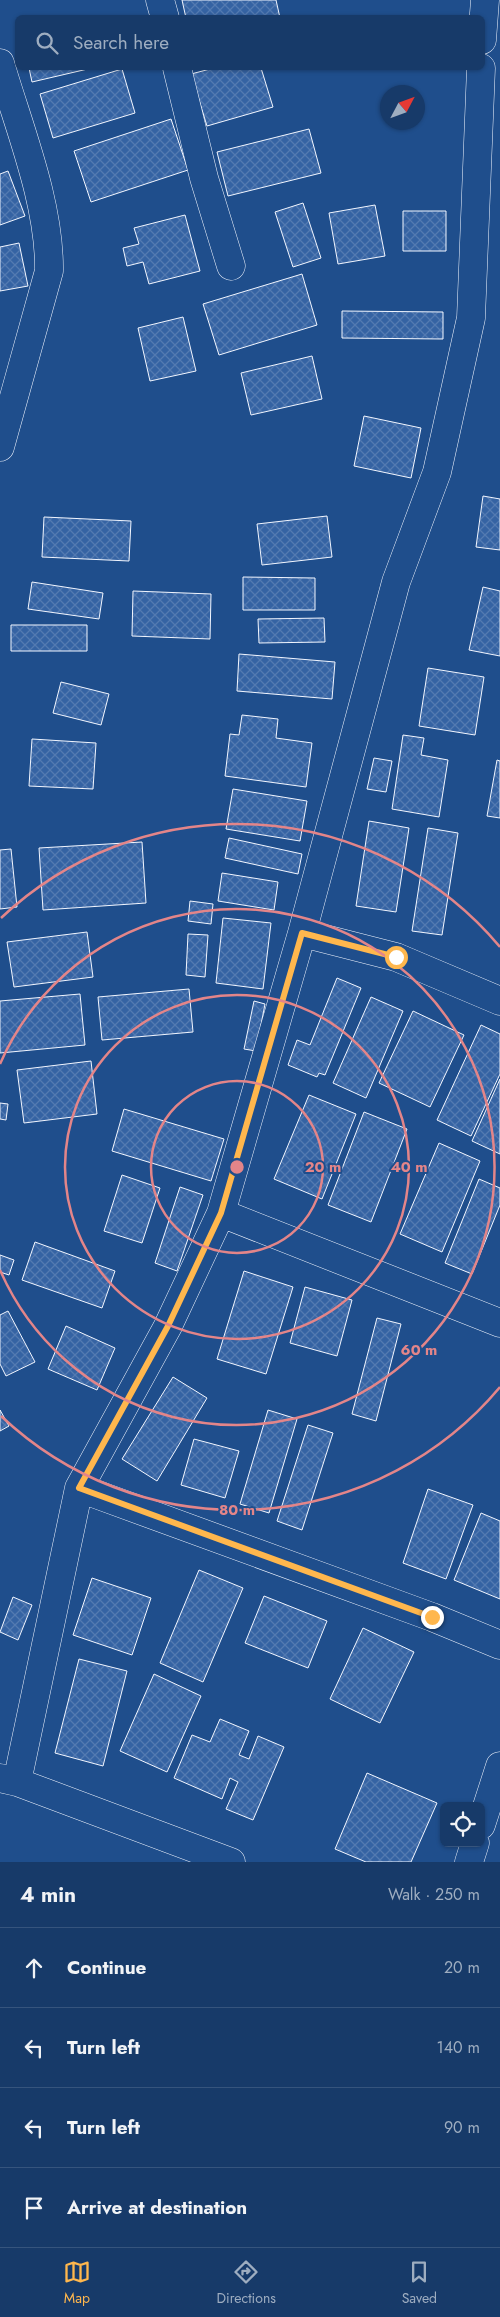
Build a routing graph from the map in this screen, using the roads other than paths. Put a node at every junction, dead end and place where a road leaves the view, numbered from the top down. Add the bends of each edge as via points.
1 (160, 0) edge
2 (485, 0) edge
3 (164, 15) edge
4 (484, 15) edge
5 (0, 64) edge
6 (177, 70) edge
7 (481, 70) edge
8 (231, 266) dead end
9 (0, 447) edge
10 (302, 933) junction
11 (500, 1001) edge
12 (221, 1213) junction
13 (500, 1324) edge
14 (79, 1488) junction
15 (500, 1644) edge
16 (500, 1766) edge
17 (9, 1780) edge
18 (485, 1813) edge
19 (474, 1847) edge
20 (231, 1862) edge
21 (469, 1862) edge

1 - 3 street
2 - 4 street
5 - 9 street via 44,211 49,243 49,270
6 - 8 street via 204,178
7 - 10 street via 471,318 436,472 396,582
10 - 11 street via 396,957
10 - 12 street
12 - 13 street
12 - 14 street via 168,1326
14 - 15 street
14 - 17 street
16 - 18 street
17 - 20 street
19 - 21 street

